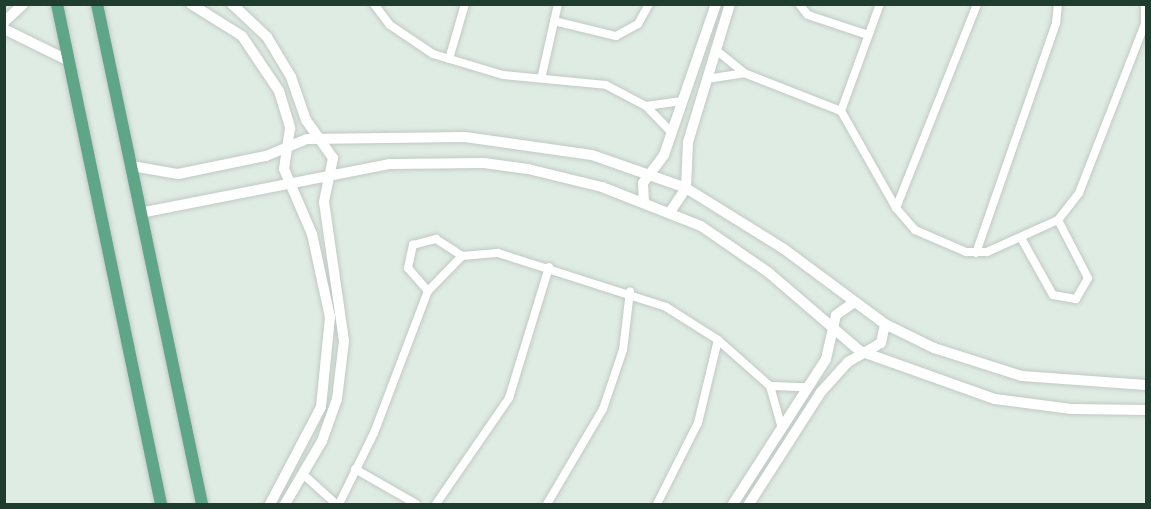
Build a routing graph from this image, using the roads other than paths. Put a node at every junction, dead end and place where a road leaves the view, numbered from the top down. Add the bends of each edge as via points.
1 (23, 4) edge
2 (57, 4) edge
3 (97, 4) edge
4 (191, 4) edge
5 (232, 4) edge
6 (374, 4) edge
7 (465, 4) edge
8 (558, 4) edge
9 (649, 4) edge
10 (716, 4) edge
11 (730, 4) edge
12 (799, 4) edge
13 (880, 4) edge
14 (977, 4) edge
15 (1058, 4) edge
16 (1145, 4) edge
17 (554, 21) junction
18 (4, 22) edge
19 (4, 29) edge
20 (868, 35) junction
21 (716, 50) junction
22 (449, 59) junction
23 (69, 61) junction
24 (744, 74) junction
25 (542, 75) junction
26 (707, 79) junction
27 (682, 101) junction
28 (646, 106) junction
29 (841, 111) junction
30 (672, 133) junction
31 (325, 140) junction
32 (286, 148) junction
33 (132, 166) junction
34 (652, 173) junction
35 (330, 178) junction
36 (288, 184) junction
37 (686, 188) junction
38 (644, 202) junction
39 (896, 208) junction
40 (670, 212) junction
41 (140, 213) junction
42 (1058, 220) junction
43 (1021, 238) junction
44 (976, 253) junction
45 (462, 256) junction
46 (549, 267) junction
47 (428, 291) junction
48 (630, 291) junction
49 (853, 303) junction
50 (885, 324) junction
51 (834, 332) junction
52 (718, 340) junction
53 (868, 353) junction
54 (1146, 385) edge
55 (770, 386) junction
56 (807, 387) junction
57 (821, 392) junction
58 (1146, 410) edge
59 (781, 425) junction
60 (761, 461) junction
61 (772, 468) junction
62 (355, 469) junction
63 (304, 475) junction
64 (161, 504) edge
65 (202, 504) edge
66 (270, 504) edge
67 (285, 504) edge
68 (338, 504) edge
69 (416, 504) edge
70 (436, 504) edge
71 (547, 504) edge
72 (657, 504) edge
73 (733, 504) edge
74 (749, 504) edge

1 - 18 street
2 - 23 main road
3 - 33 main road
4 - 32 street via 242,36 270,72 289,119
5 - 31 street via 267,37 291,77 306,120
6 - 22 street via 410,41
7 - 22 street
8 - 17 street
9 - 17 street via 639,24 616,36
10 - 27 street
11 - 21 street
12 - 20 street via 808,15
13 - 20 street
14 - 39 street
15 - 44 street
16 - 42 street via 1145,24 1084,183
17 - 25 street
19 - 23 street
20 - 29 street
21 - 24 street
21 - 26 street
22 - 25 street via 503,75
23 - 64 main road
24 - 26 street
24 - 29 street
25 - 28 street via 606,85
26 - 37 street via 688,142
27 - 28 street
27 - 30 street
28 - 30 street
29 - 39 street
30 - 34 street
31 - 32 street via 307,138
31 - 34 street via 436,136 499,140 616,160
31 - 35 street via 333,158
32 - 33 street via 178,174
32 - 36 street
33 - 41 main road
34 - 37 street
34 - 38 street via 643,183
35 - 36 street
35 - 38 street via 390,164 484,163 572,178
35 - 63 street via 325,222 344,341 337,399
36 - 41 street
36 - 66 street via 312,234 331,340 321,407
37 - 40 street
37 - 49 street via 784,249
38 - 40 street
39 - 44 street via 927,238
40 - 51 street via 750,258
41 - 65 main road
42 - 43 street
42 - 43 street via 1088,278 1076,300 1053,295
43 - 44 street
45 - 46 street via 498,253
45 - 47 street
45 - 47 street via 436,238 413,245 408,268
46 - 48 street
46 - 70 street via 509,398
47 - 62 street via 374,433
48 - 52 street
48 - 71 street via 623,350 603,409
49 - 50 street
49 - 51 street via 836,315
50 - 53 street via 881,343
50 - 54 street via 945,352 1022,376
51 - 53 street
51 - 56 street via 826,359
52 - 55 street
52 - 72 street via 698,423
53 - 57 street via 848,362
53 - 58 street via 995,399 1071,409
55 - 56 street
55 - 59 street
56 - 57 street
56 - 59 street
57 - 61 street
59 - 60 street
60 - 61 street
60 - 73 street
61 - 74 street
62 - 68 street
62 - 69 street
63 - 67 street
63 - 68 street

